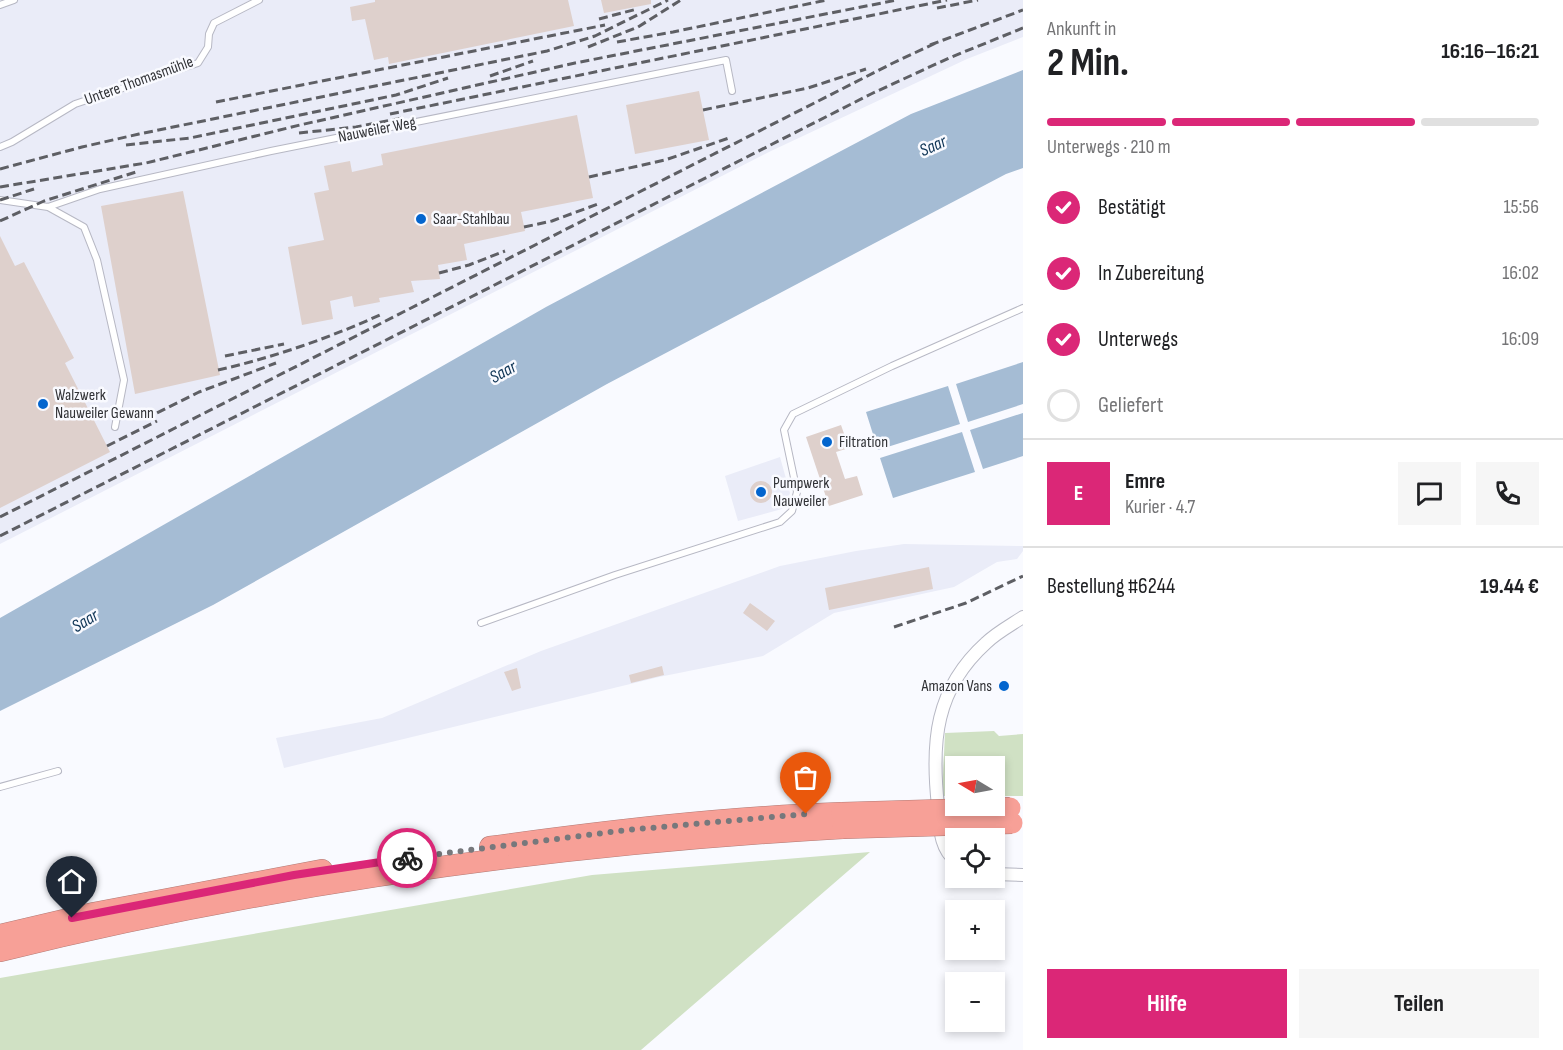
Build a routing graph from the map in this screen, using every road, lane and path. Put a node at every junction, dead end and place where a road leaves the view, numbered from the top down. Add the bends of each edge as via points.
1 (14, 0) edge
2 (259, 0) edge
3 (0, 5) edge
4 (732, 91) dead end
5 (0, 147) edge
6 (0, 200) edge
7 (48, 207) junction
8 (1023, 308) edge
9 (115, 427) dead end
10 (1023, 617) edge
11 (481, 623) dead end
12 (58, 771) dead end
13 (0, 786) edge
14 (1017, 816) edge
15 (842, 820) junction
16 (945, 849) edge
17 (1005, 874) edge
18 (1023, 875) edge
19 (0, 935) edge
20 (0, 951) edge

1 - 3 lane
2 - 5 lane, Untere Thomasmühle via 214,23 208,47 198,63 75,104
4 - 7 lane, Nauweiler Weg via 726,60 259,153 100,189
6 - 7 lane, Nauweiler Weg
7 - 9 lane via 84,226 97,260 124,380
8 - 11 lane via 793,414 784,430 797,492 792,511 780,522
10 - 16 street via 987,641 968,661 943,704 936,790
12 - 13 lane
14 - 15 highway, bridge
15 - 19 highway via 788,814 411,857 202,892
15 - 20 highway via 413,871 206,906
17 - 18 street

